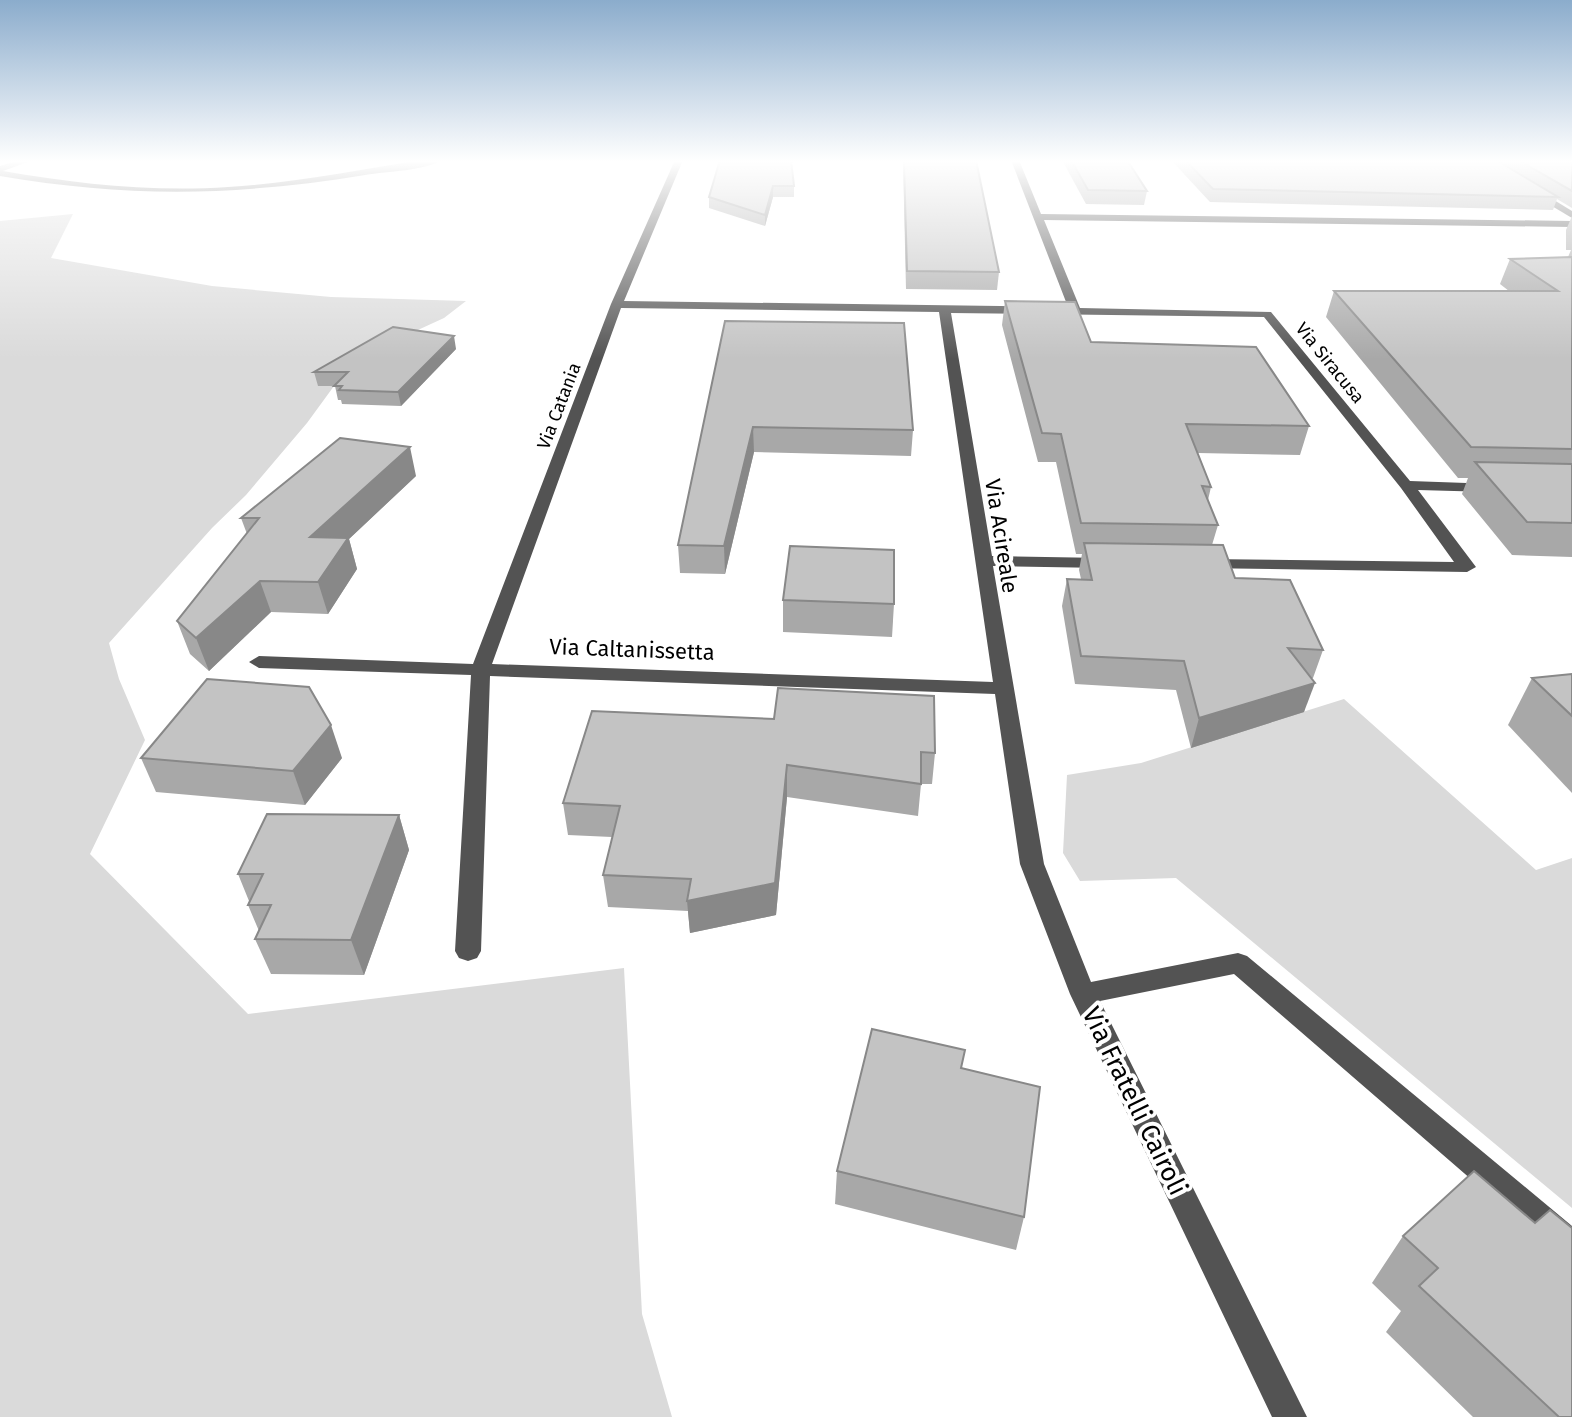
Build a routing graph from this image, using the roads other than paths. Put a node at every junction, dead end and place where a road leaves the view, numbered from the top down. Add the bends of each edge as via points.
1 (651, 226) edge
2 (1042, 226) edge
3 (617, 304) junction
4 (944, 308) junction
5 (1075, 310) junction
6 (1406, 485) junction
7 (1511, 487) edge
8 (984, 561) junction
9 (1123, 563) edge
10 (1186, 564) edge
11 (259, 662) dead end
12 (481, 667) junction
13 (1004, 688) junction
14 (1017, 771) joint
15 (468, 951) dead end
16 (1083, 994) junction
17 (1572, 1246) edge
18 (1290, 1417) edge

1 - 3 street, Via Catania
2 - 5 street
3 - 4 street, Via Siracusa
3 - 12 street, Via Catania
4 - 5 street, Via Siracusa
4 - 8 street, Via Acireale
5 - 6 street, Via Siracusa via 1267,314
6 - 7 street
6 - 10 street, Via Siracusa via 1467,567
8 - 9 street
8 - 13 street, Via Acireale
11 - 12 street, Via Caltanissetta
12 - 13 street, Via Caltanissetta
12 - 15 street, Via Catania
13 - 14 street, Via Acireale
14 - 16 street, Via Fratelli Cairoli via 1032,864
16 - 17 street via 1238,963
16 - 18 street, Via Fratelli Cairoli

